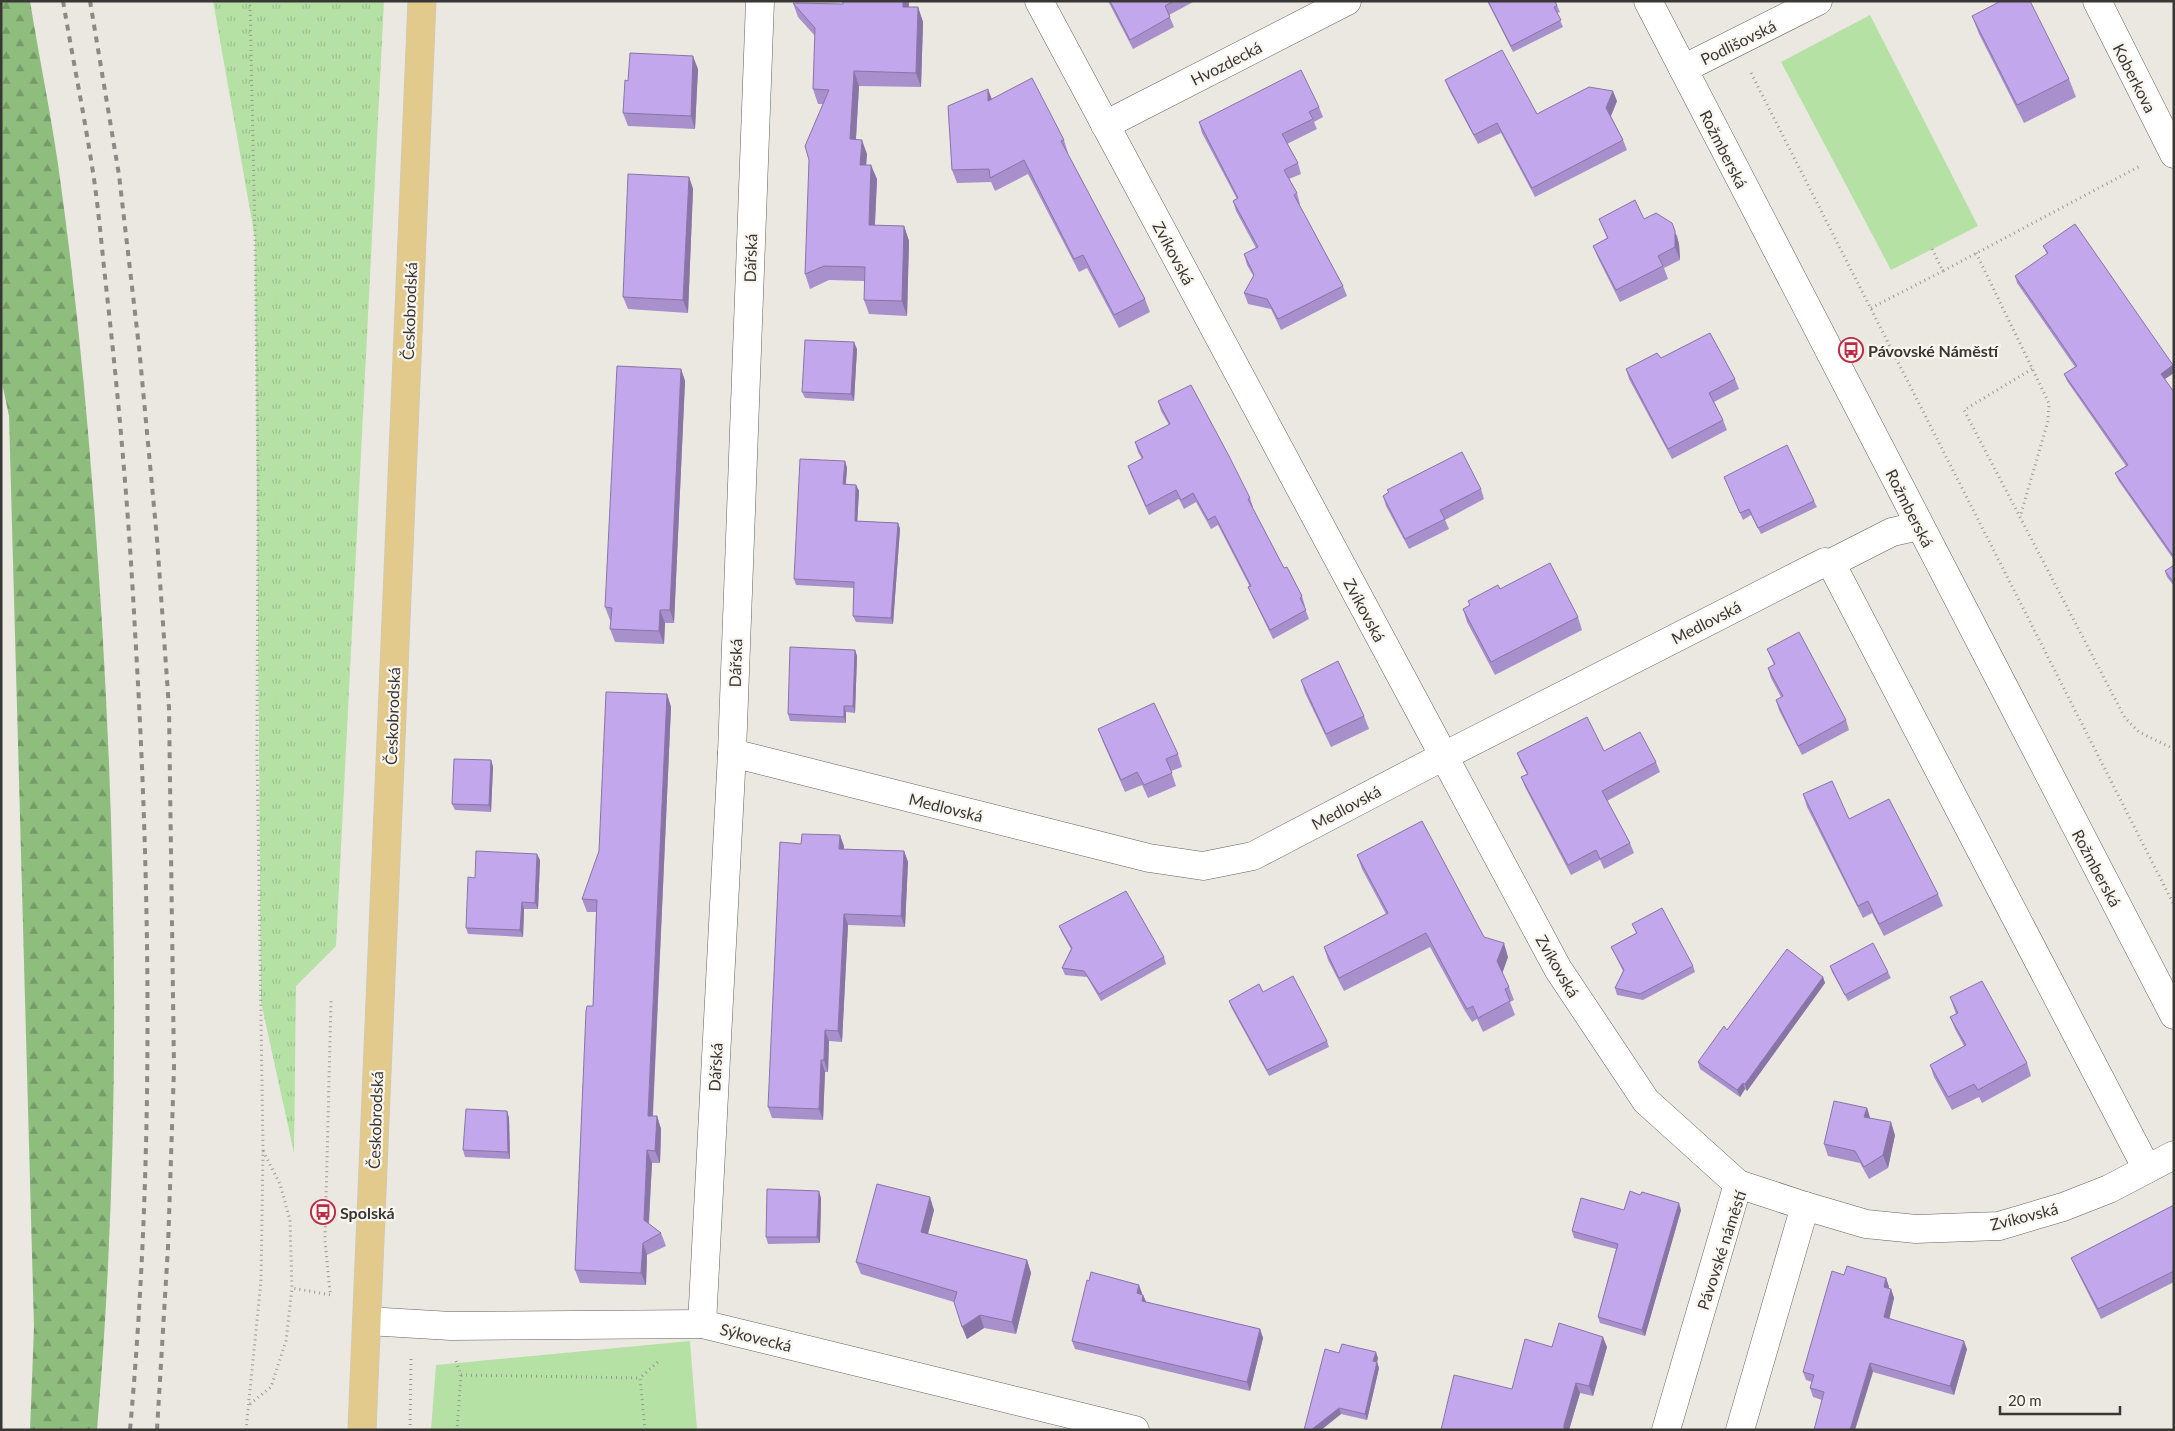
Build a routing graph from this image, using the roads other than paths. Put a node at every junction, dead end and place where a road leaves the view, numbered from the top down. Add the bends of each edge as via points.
1 (422, 1) edge
2 (760, 1) edge
3 (1039, 1) edge
4 (1347, 1) edge
5 (1648, 1) edge
6 (1818, 1) edge
7 (2097, 1) edge
8 (1683, 70) junction
9 (1105, 125) junction
10 (2173, 152) edge
11 (1919, 526) junction
12 (1831, 563) junction
13 (732, 753) junction
14 (1444, 756) junction
15 (2174, 1015) edge
16 (2174, 1155) edge
17 (2147, 1169) junction
18 (1738, 1184) junction
19 (1805, 1206) junction
20 (367, 1321) junction
21 (702, 1324) junction
22 (362, 1430) edge
23 (1135, 1430) edge
24 (1666, 1430) edge
25 (1740, 1430) edge

1 - 20 main road, Českobrodská
2 - 13 street, Dářská
3 - 9 street, Zvíkovská
4 - 9 street, Hvozdecká
5 - 8 street, Rožmberská
6 - 8 street, Podlišovská
7 - 10 street, Koberkova
8 - 11 street, Rožmberská
9 - 14 street, Zvíkovská
11 - 12 street, Medlovská via 1892,532
11 - 15 street, Rožmberská
12 - 14 street, Medlovská via 1825,562
12 - 17 street
13 - 14 street, Medlovská via 1148,858 1203,866 1253,856
13 - 21 street, Dářská
14 - 18 street, Zvíkovská via 1566,983 1646,1101
16 - 17 street, Zvíkovská
17 - 19 street, Zvíkovská via 2109,1189 2063,1207 1999,1226 1916,1229 1866,1224
18 - 19 street, Pávovské náměstí
18 - 24 street, Pávovské náměstí
19 - 25 street
20 - 21 street, Sýkovecká via 451,1326
20 - 22 main road, Českobrodská
21 - 23 street, Sýkovecká

